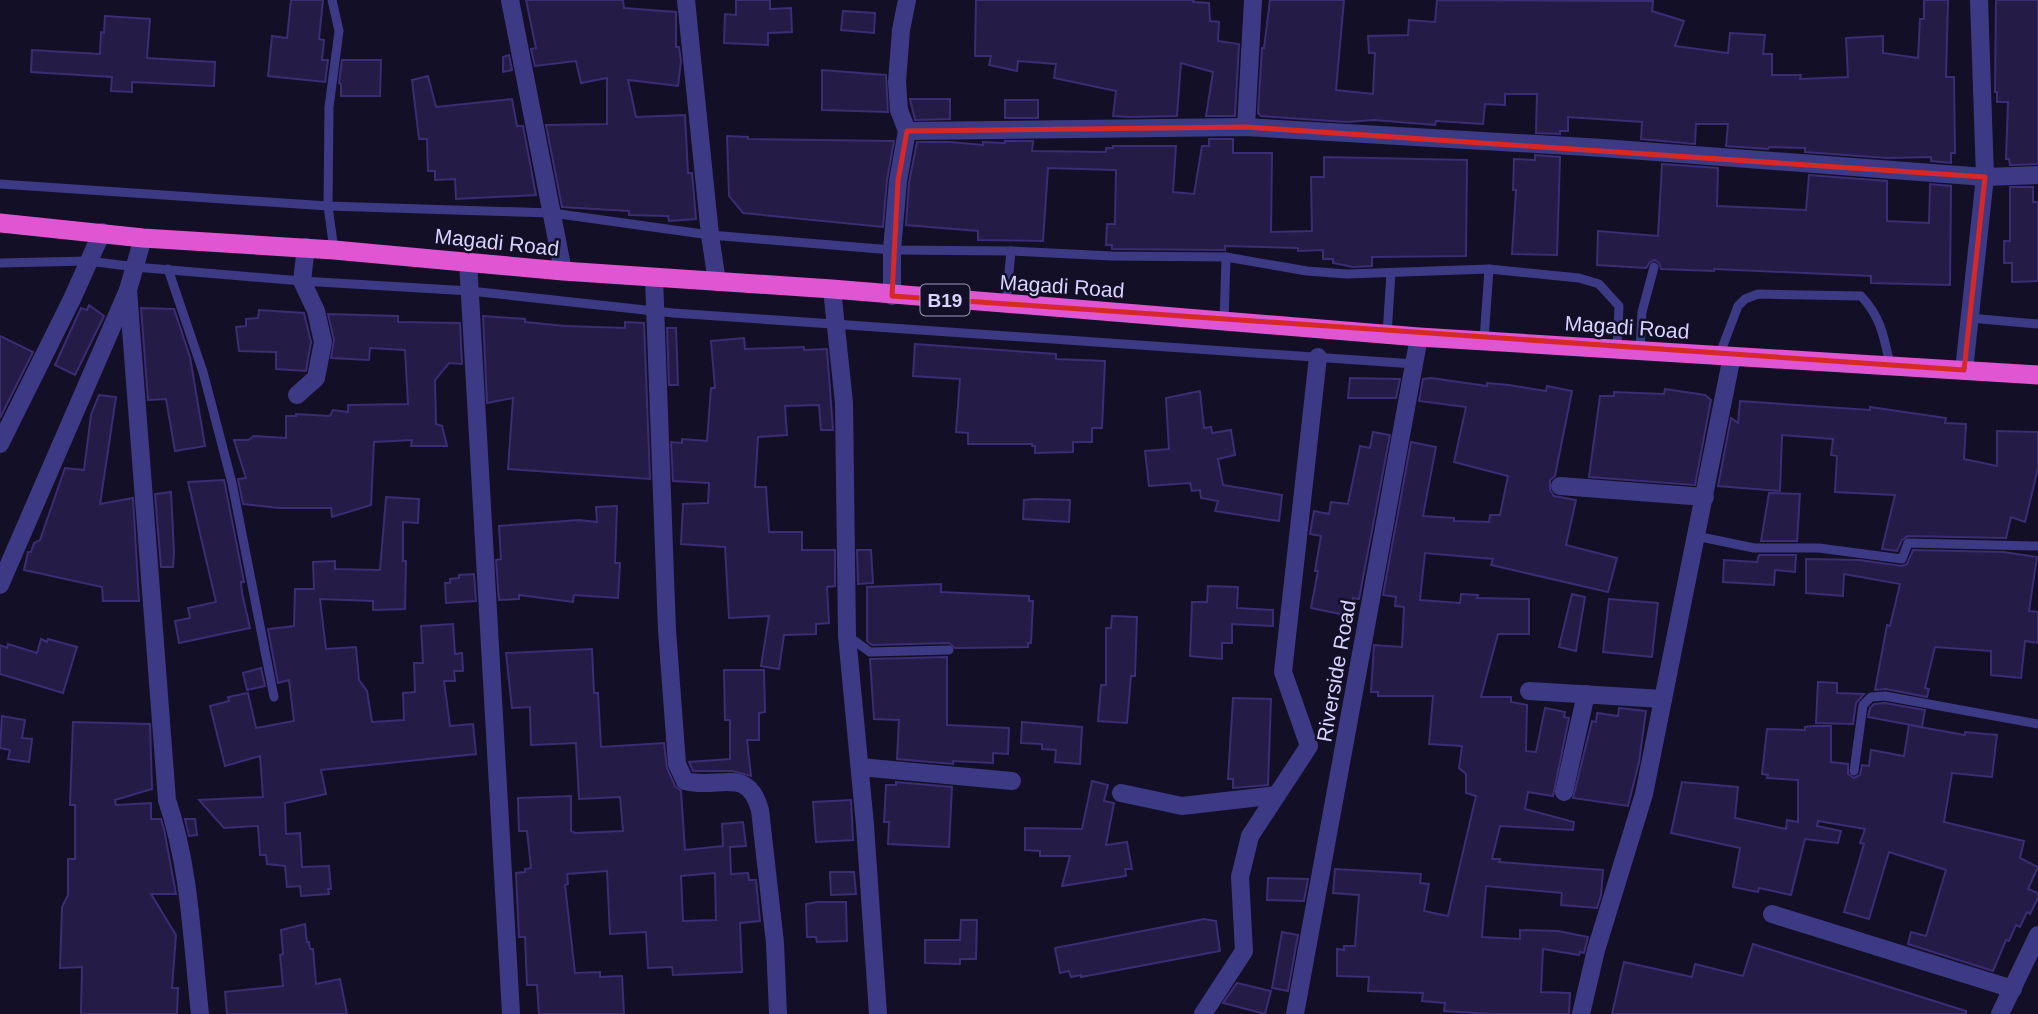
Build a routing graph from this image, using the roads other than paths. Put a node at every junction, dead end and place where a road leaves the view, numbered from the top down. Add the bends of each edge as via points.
1 (332, 0) edge
2 (510, 0) edge
3 (686, 0) edge
4 (907, 0) edge
5 (1253, 0) edge
6 (1979, 0) edge
7 (1246, 127) junction
8 (907, 131) junction
9 (2038, 175) edge
10 (1986, 177) junction
11 (0, 184) edge
12 (328, 206) junction
13 (552, 213) junction
14 (0, 223) edge
15 (102, 232) junction
16 (710, 235) junction
17 (143, 238) junction
18 (306, 247) junction
19 (334, 250) junction
20 (892, 250) junction
21 (1011, 251) junction
22 (1226, 257) junction
23 (89, 261) junction
24 (468, 261) junction
25 (0, 262) edge
26 (135, 267) junction
27 (1654, 267) dead end
28 (168, 269) junction
29 (1489, 269) junction
30 (563, 271) junction
31 (1391, 273) junction
32 (654, 278) junction
33 (302, 281) junction
34 (717, 282) junction
35 (832, 289) junction
36 (128, 290) junction
37 (470, 291) junction
38 (892, 296) junction
39 (1006, 304) junction
40 (654, 310) junction
41 (1970, 318) junction
42 (1224, 322) junction
43 (2038, 324) edge
44 (836, 325) junction
45 (1387, 334) junction
46 (1419, 337) junction
47 (1484, 341) junction
48 (1617, 349) junction
49 (1640, 351) junction
50 (1726, 356) junction
51 (1318, 357) junction
52 (1415, 364) junction
53 (1891, 366) junction
54 (1964, 370) junction
55 (2038, 375) edge
56 (297, 395) dead end
57 (0, 443) edge
58 (1560, 486) dead end
59 (1705, 497) junction
60 (1696, 536) junction
61 (2038, 546) edge
62 (0, 585) edge
63 (847, 636) junction
64 (949, 650) dead end
65 (1529, 691) dead end
66 (1586, 694) junction
67 (274, 698) dead end
68 (1663, 699) junction
69 (2038, 724) edge
70 (860, 767) junction
71 (1854, 771) dead end
72 (1012, 781) dead end
73 (1564, 792) dead end
74 (1121, 793) dead end
75 (1278, 794) junction
76 (1772, 914) dead end
77 (2038, 935) edge
78 (2012, 989) junction
79 (200, 1014) edge
80 (511, 1014) edge
81 (778, 1014) edge
82 (878, 1014) edge
83 (1203, 1014) edge
84 (1295, 1014) edge
85 (1581, 1014) edge
86 (2000, 1014) edge

1 - 12 lane via 339,31 329,107
2 - 13 street
3 - 16 street
4 - 8 street via 897,82 899,110
5 - 7 street
6 - 10 street
7 - 8 street
7 - 10 street
8 - 20 street
9 - 10 street
10 - 41 street
11 - 12 lane
12 - 13 lane
12 - 19 lane
13 - 16 lane
13 - 30 street
14 - 15 highway, Magadi Road / B19
15 - 17 highway, Magadi Road / B19
15 - 23 street
16 - 20 lane
16 - 34 street
17 - 18 highway, Magadi Road / B19
17 - 26 street
18 - 19 highway, Magadi Road / B19
18 - 33 street
19 - 24 highway, Magadi Road / B19
20 - 21 lane
20 - 38 street
21 - 22 lane
21 - 39 lane
22 - 31 lane via 1307,271
22 - 42 lane
23 - 25 lane
23 - 26 lane
23 - 57 street
24 - 30 highway, Magadi Road / B19
24 - 37 street
26 - 28 lane
26 - 36 street
27 - 49 lane via 1642,312
28 - 33 lane
28 - 67 lane via 203,372 232,483
29 - 31 lane
29 - 47 lane
29 - 48 lane via 1599,284 1619,306
30 - 32 highway, Magadi Road / B19
31 - 45 lane
32 - 34 highway, Magadi Road / B19
32 - 40 street
33 - 37 lane
33 - 56 street via 323,342 316,378
34 - 35 highway, Magadi Road / B19
35 - 38 highway, Magadi Road / B19
35 - 44 street
36 - 62 street
36 - 79 street via 167,800 183,861
37 - 40 lane
37 - 80 street
38 - 39 highway, Magadi Road / B19
39 - 42 highway, Magadi Road / B19
40 - 44 lane
40 - 81 street via 677,764 685,781 698,785 740,782 757,796 775,943
41 - 43 lane
41 - 54 street
42 - 45 highway, Magadi Road / B19
44 - 51 lane
44 - 63 street via 844,403
45 - 46 highway, Magadi Road / B19
46 - 47 highway, Magadi Road / B19
46 - 52 street, Riverside Road
47 - 48 highway, Magadi Road / B19
48 - 49 highway, Magadi Road / B19
49 - 50 highway, Magadi Road / B19
50 - 53 highway, Magadi Road / B19
50 - 53 lane via 1738,306 1745,299 1758,294 1838,294 1861,296 1873,309
50 - 59 street
51 - 52 lane
51 - 75 street via 1283,672 1309,746
52 - 84 street, Riverside Road
53 - 54 highway, Magadi Road / B19
54 - 55 highway, Magadi Road / B19
58 - 59 street
59 - 60 street
60 - 61 lane via 1754,548 1819,548 1902,559 1908,543
60 - 68 street
63 - 64 lane via 870,652
63 - 70 street
65 - 66 street
66 - 68 street
66 - 73 street
68 - 85 street via 1644,794
69 - 71 lane via 1885,696 1871,698 1863,705
70 - 72 street
70 - 82 street
74 - 75 street via 1182,806
75 - 83 street via 1250,836 1240,877 1244,951
76 - 78 street
77 - 78 street
78 - 86 street

